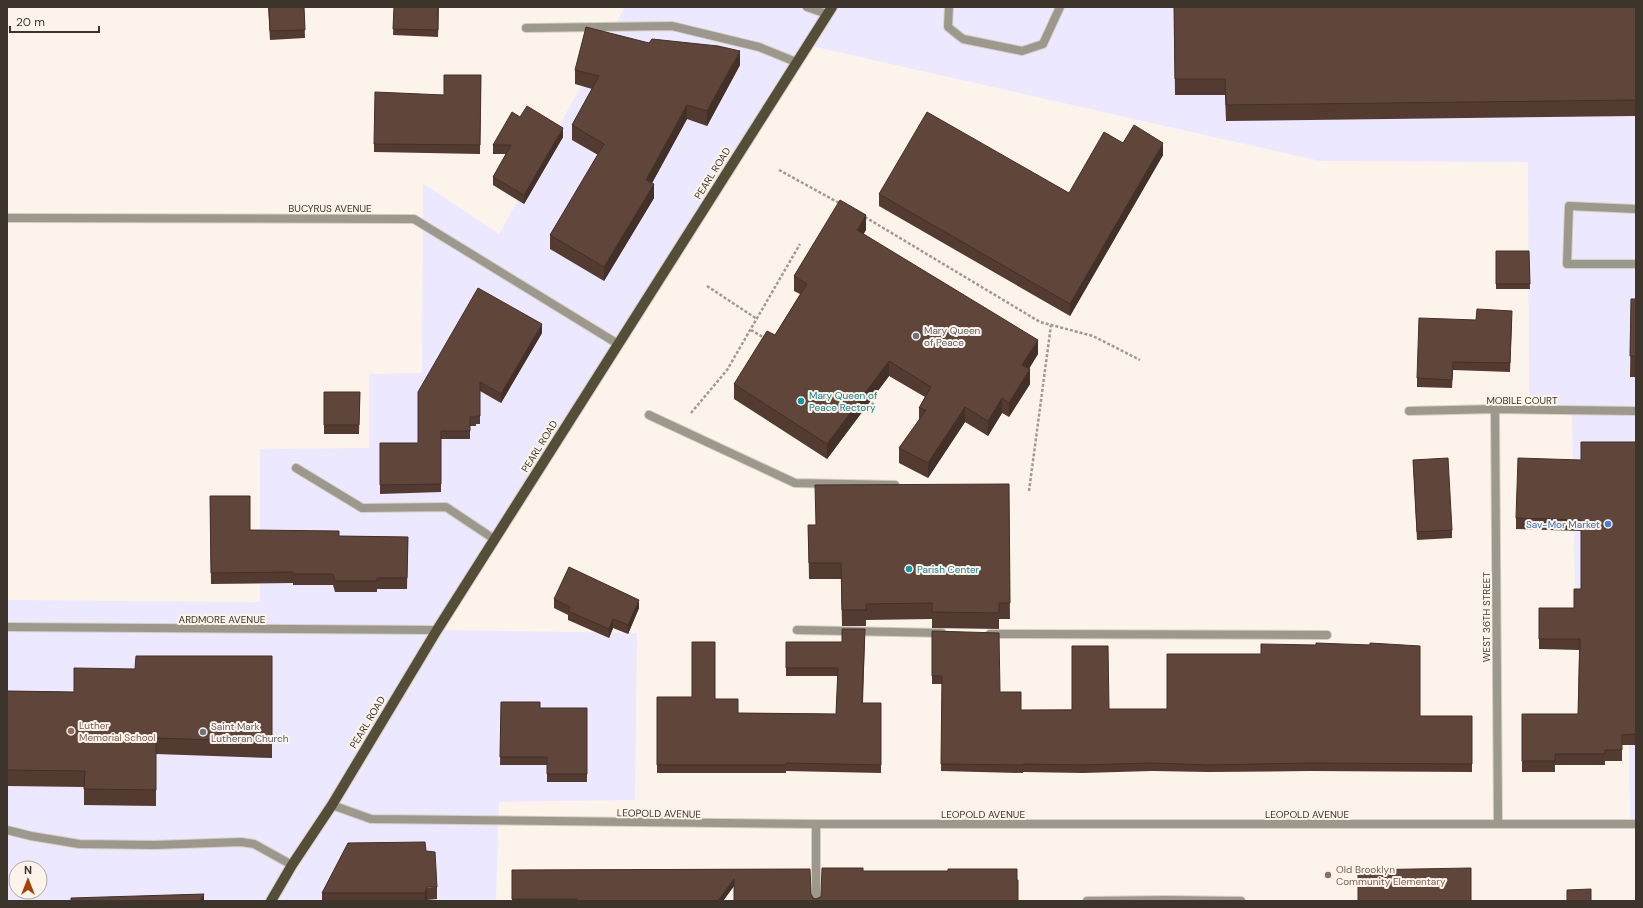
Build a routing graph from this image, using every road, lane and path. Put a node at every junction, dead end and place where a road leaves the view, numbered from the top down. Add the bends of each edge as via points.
1 (808, 7) edge
2 (949, 7) edge
3 (1060, 7) edge
4 (829, 11) edge
5 (526, 28) dead end
6 (796, 62) junction
7 (779, 170) dead end
8 (842, 204) edge
9 (1636, 209) edge
10 (862, 216) edge
11 (7, 218) edge
12 (800, 244) dead end
13 (1636, 264) edge
14 (707, 286) dead end
15 (757, 319) junction
16 (1051, 325) junction
17 (751, 330) junction
18 (771, 342) edge
19 (618, 344) junction
20 (1140, 360) dead end
21 (862, 398) edge
22 (874, 406) edge
23 (1495, 409) junction
24 (1636, 410) edge
25 (1408, 411) dead end
26 (650, 415) dead end
27 (678, 429) junction
28 (296, 468) dead end
29 (906, 485) edge
30 (1029, 491) dead end
31 (494, 540) junction
32 (7, 627) edge
33 (437, 630) junction
34 (797, 630) dead end
35 (949, 633) edge
36 (981, 634) edge
37 (1327, 635) dead end
38 (332, 805) junction
39 (816, 824) junction
40 (1498, 824) junction
41 (1636, 824) edge
42 (7, 830) edge
43 (292, 865) junction
44 (271, 901) edge
45 (816, 901) edge
46 (1087, 901) edge
47 (1241, 901) edge

1 - 4 street
2 - 3 street via 948,27 963,39 1022,51 1042,44
4 - 6 main road, PEARL ROAD
5 - 6 street via 672,26 759,47
6 - 19 main road, PEARL ROAD
7 - 8 path
9 - 13 street via 1569,206 1567,264
10 - 16 path via 1040,322
11 - 19 street, BUCYRUS AVENUE via 414,219
12 - 15 path
14 - 15 path
15 - 17 path
16 - 20 path via 1093,336
16 - 30 path
17 - 18 path
17 - 27 path via 727,370
19 - 31 main road, PEARL ROAD
21 - 22 path
23 - 24 street, MOBILE COURT
23 - 25 street, MOBILE COURT
23 - 40 street, WEST 36TH STREET
26 - 27 street
27 - 29 street via 795,483
28 - 31 street via 362,508 446,508
31 - 33 main road, PEARL ROAD
32 - 33 street, ARDMORE AVENUE
33 - 38 main road, PEARL ROAD
34 - 35 street
36 - 37 street
38 - 39 street, LEOPOLD AVENUE via 371,819
38 - 43 main road, PEARL ROAD
39 - 40 street, LEOPOLD AVENUE
39 - 45 street
40 - 41 street, LEOPOLD AVENUE
42 - 43 street via 80,844 154,846 241,842 254,844
43 - 44 main road, PEARL ROAD
46 - 47 street

